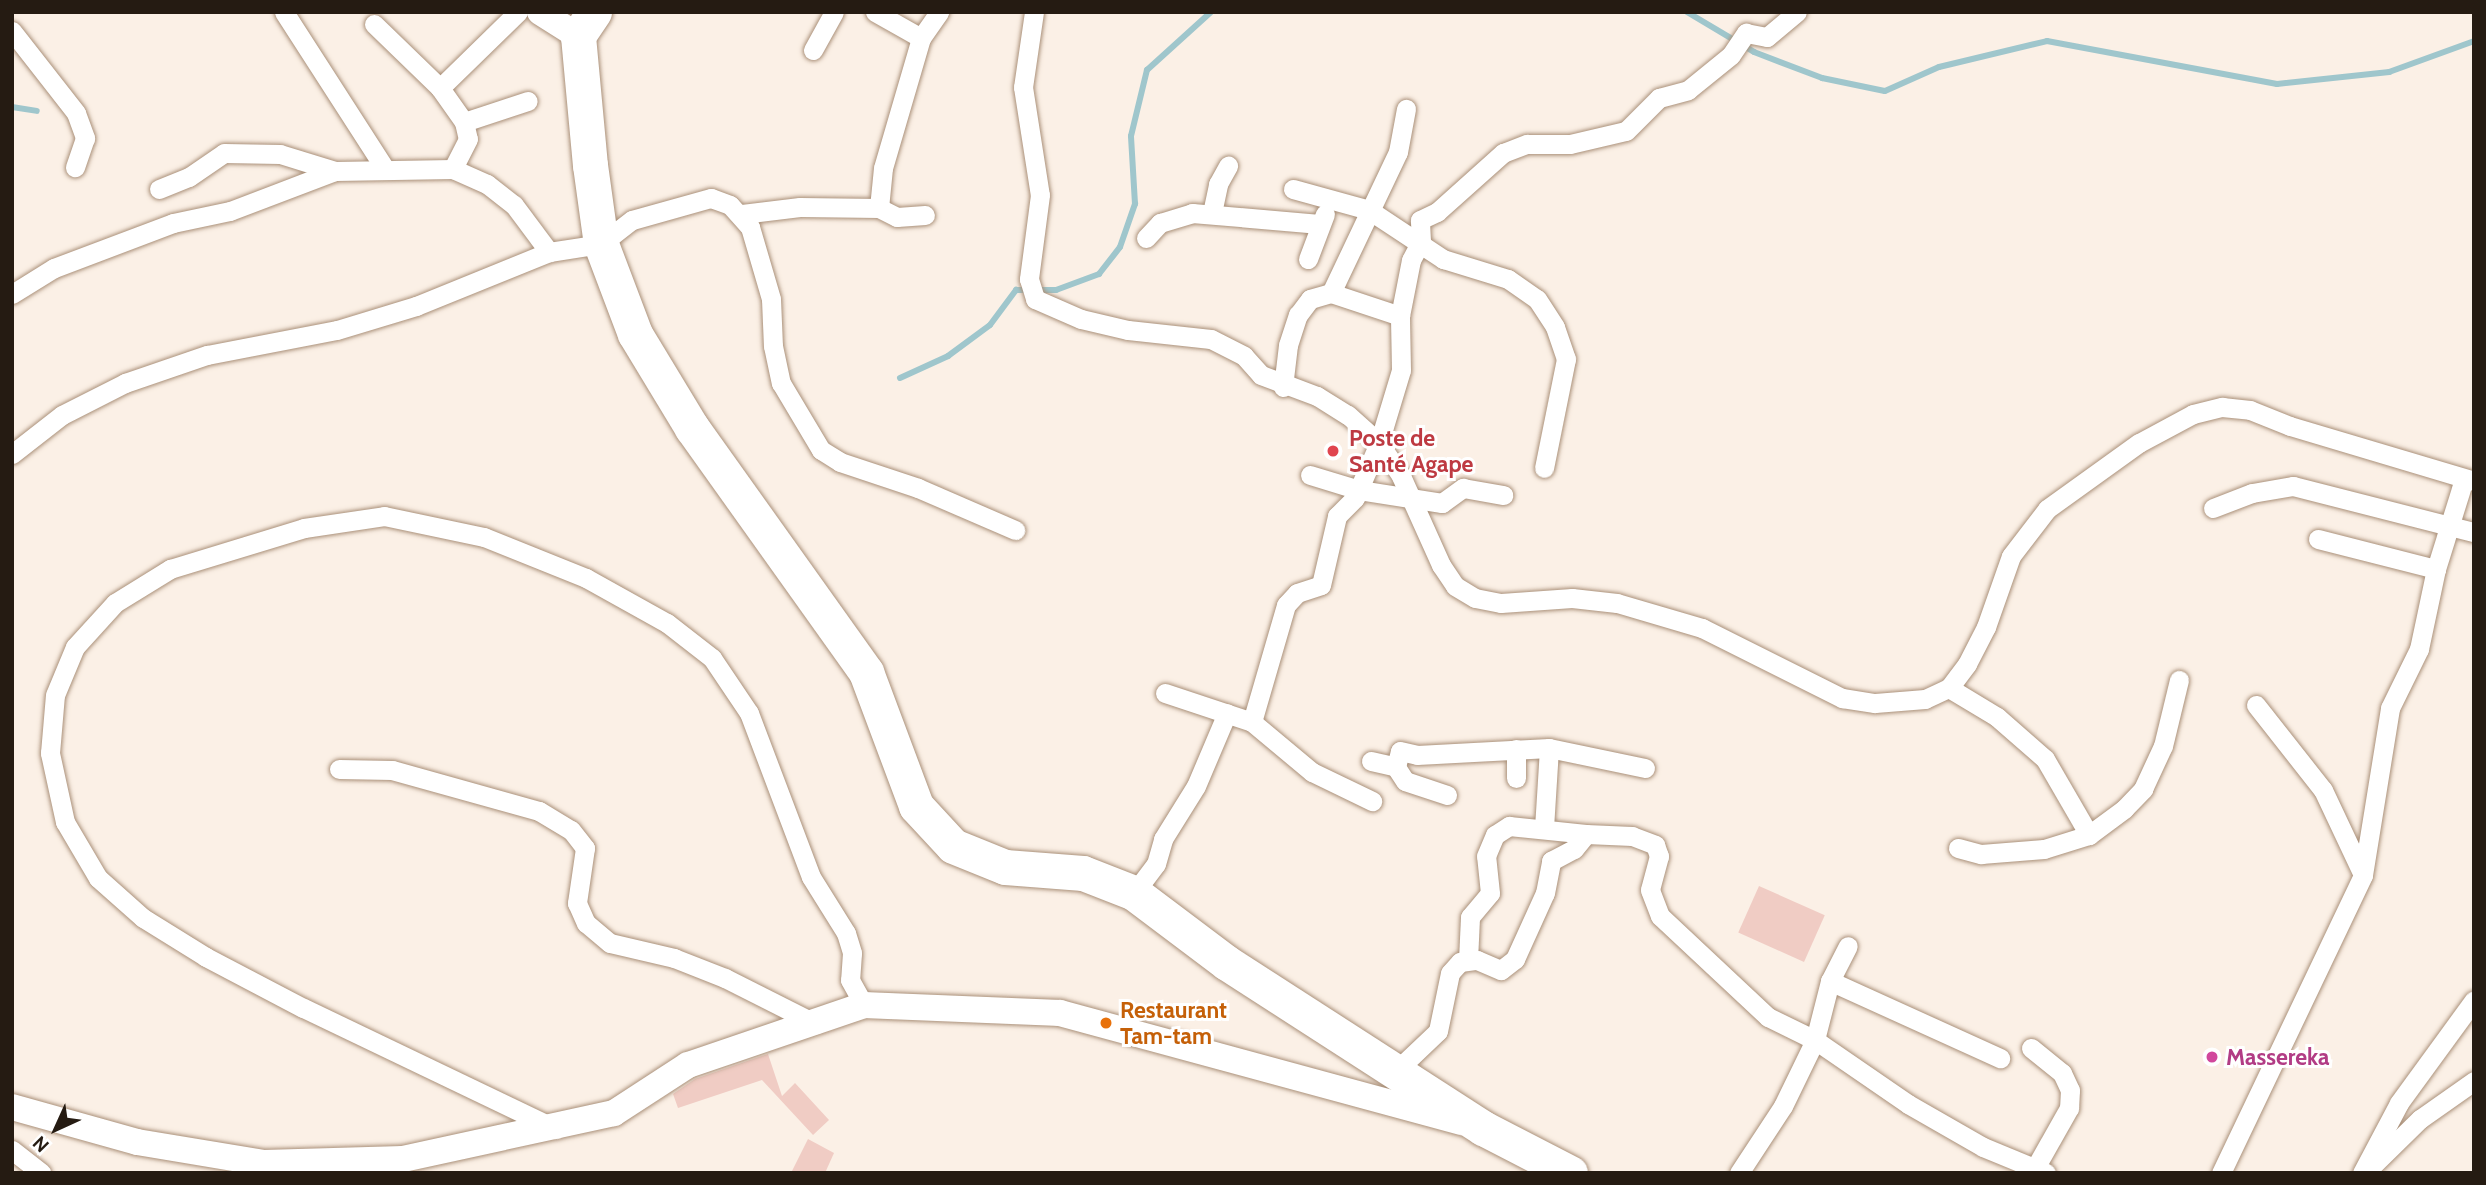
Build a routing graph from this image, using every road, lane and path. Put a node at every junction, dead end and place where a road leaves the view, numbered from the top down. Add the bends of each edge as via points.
1 (284, 12) edge
2 (518, 12) edge
3 (540, 12) edge
4 (834, 12) edge
5 (875, 12) edge
6 (939, 12) edge
7 (1034, 12) edge
8 (1797, 12) edge
9 (374, 24) dead end
10 (586, 24) edge
11 (12, 31) edge
12 (921, 38) junction
13 (813, 50) dead end
14 (440, 88) junction
15 (528, 101) dead end
16 (1406, 108) dead end
17 (464, 122) junction
18 (1228, 166) dead end
19 (75, 167) dead end
20 (453, 169) junction
21 (386, 170) junction
22 (335, 171) junction
23 (159, 189) dead end
24 (1293, 189) dead end
25 (1331, 200) junction
26 (880, 208) junction
27 (1369, 210) junction
28 (742, 214) junction
29 (1212, 214) junction
30 (925, 215) dead end
31 (1320, 225) junction
32 (1146, 238) dead end
33 (1421, 241) junction
34 (601, 244) junction
35 (549, 252) junction
36 (1308, 258) dead end
37 (1331, 293) junction
38 (12, 295) edge
39 (1400, 316) junction
40 (1283, 387) junction
41 (1379, 443) junction
42 (12, 454) edge
43 (1544, 468) dead end
44 (1310, 475) dead end
45 (2469, 480) edge
46 (1359, 490) junction
47 (1503, 495) dead end
48 (1410, 500) junction
49 (2213, 508) dead end
50 (2450, 524) junction
51 (1015, 530) dead end
52 (2474, 532) edge
53 (2318, 539) dead end
54 (2436, 569) junction
55 (2179, 680) dead end
56 (1949, 688) junction
57 (1166, 693) dead end
58 (2256, 705) dead end
59 (1227, 713) junction
60 (1252, 722) junction
61 (1549, 748) junction
62 (1516, 749) junction
63 (1371, 761) dead end
64 (1396, 767) junction
65 (1645, 768) dead end
66 (339, 769) dead end
67 (1516, 778) dead end
68 (1447, 795) dead end
69 (1372, 801) dead end
70 (1544, 828) junction
71 (1586, 834) junction
72 (2089, 835) junction
73 (1958, 848) dead end
74 (2363, 875) junction
75 (1134, 892) junction
76 (1848, 946) dead end
77 (1468, 960) junction
78 (1830, 981) junction
79 (2474, 1000) edge
80 (864, 1004) junction
81 (816, 1024) junction
82 (1815, 1040) junction
83 (2031, 1048) dead end
84 (2000, 1058) dead end
85 (1395, 1072) junction
86 (2474, 1081) edge
87 (12, 1107) edge
88 (1483, 1128) junction
89 (557, 1129) junction
90 (12, 1150) edge
91 (2040, 1170) edge
92 (41, 1173) edge
93 (1570, 1173) edge
94 (1739, 1173) edge
95 (2221, 1173) edge
96 (2363, 1173) edge

1 - 21 street
2 - 14 street
3 - 10 street
4 - 13 street
5 - 12 street
6 - 12 street
7 - 40 street via 1023,87 1040,195 1029,279 1035,299 1081,319 1116,327 1211,339 1244,356 1261,375
8 - 33 street via 1767,37 1746,33 1731,55 1688,90 1659,98 1626,131 1570,144 1527,144 1503,153 1437,212 1420,220
9 - 14 street
10 - 34 highway
11 - 19 street via 76,113 85,138
12 - 26 street via 883,168
14 - 17 street
15 - 17 street
16 - 27 street via 1398,152
17 - 20 street via 468,139
18 - 29 street via 1218,184
20 - 21 street
20 - 35 street via 487,184 514,205
21 - 22 street
22 - 23 street via 280,154 224,153 188,177
22 - 38 street via 230,211 173,223 54,268
24 - 25 street
25 - 27 street
25 - 31 street
26 - 28 street via 800,207
26 - 30 street via 897,217
27 - 33 street
27 - 37 street
28 - 34 street via 711,198 632,219
28 - 51 street via 771,299 773,346 781,383 821,450 840,462 918,488
29 - 31 street
29 - 32 street via 1192,213 1160,223
31 - 36 street
33 - 39 street via 1411,260
33 - 43 street via 1458,266 1508,279 1536,299 1555,327 1566,359
34 - 35 street
34 - 75 highway via 635,334 692,428 866,672 916,806 953,846 1005,867 1083,873
35 - 42 street via 416,306 337,330 207,355 125,383 62,415
37 - 39 street
37 - 40 street via 1310,299 1298,315 1288,345
39 - 41 street via 1401,370
40 - 41 street via 1317,396 1348,415
41 - 46 street
41 - 48 street via 1401,476
44 - 46 street
45 - 50 street
45 - 56 street via 2250,410 2222,407 2193,414 2139,443 2047,509 2011,556 1986,627
46 - 48 street
46 - 60 street via 1337,516 1321,585 1297,593 1286,605
47 - 48 street via 1470,487 1442,503
48 - 56 street via 1441,565 1455,586 1475,598 1501,603 1572,598 1617,603 1702,628 1842,698 1875,703 1925,699
49 - 50 street via 2293,486
50 - 52 street
50 - 54 street
53 - 54 street
54 - 74 street via 2418,649 2390,708
55 - 72 street via 2164,746 2143,789
56 - 72 street via 1997,717 2045,759
57 - 59 street
58 - 74 street via 2323,790
59 - 60 street
59 - 75 street via 1196,786 1163,839 1156,864
60 - 69 street via 1312,772
61 - 62 street
61 - 65 street
61 - 70 street
62 - 64 street via 1417,755 1404,749
62 - 67 street
63 - 64 street
64 - 68 street via 1413,786
66 - 81 street via 392,770 539,811 571,830 585,848 577,903 586,923 610,943 674,958 725,978
70 - 71 street
70 - 77 street via 1509,827 1494,835 1486,856 1490,892 1470,917
71 - 77 street via 1568,853 1551,861 1536,914 1509,967 1501,970
71 - 82 street via 1632,836 1655,845 1659,856 1650,890 1661,916 1686,945 1768,1017
72 - 73 street via 2044,849 1981,853
74 - 95 street
75 - 85 highway via 1227,963
76 - 78 street
77 - 85 street via 1450,973 1438,1031
78 - 82 street
78 - 84 street
79 - 96 street via 2399,1103
80 - 81 street
80 - 88 street via 1060,1013
80 - 89 street via 850,980 852,953 846,933 811,877 749,713 712,658 667,623 586,578 484,537 384,516 304,528 170,569 115,603 75,647 55,695 50,753 65,822 98,878 143,918 206,957
81 - 89 street via 688,1065 614,1113
82 - 91 street via 1908,1104 1983,1147
82 - 94 street via 1783,1106
83 - 91 street via 2056,1067 2070,1090 2068,1108
85 - 88 highway
86 - 96 street via 2420,1119
87 - 89 street via 136,1142 264,1163 403,1159
88 - 93 highway
90 - 92 street

